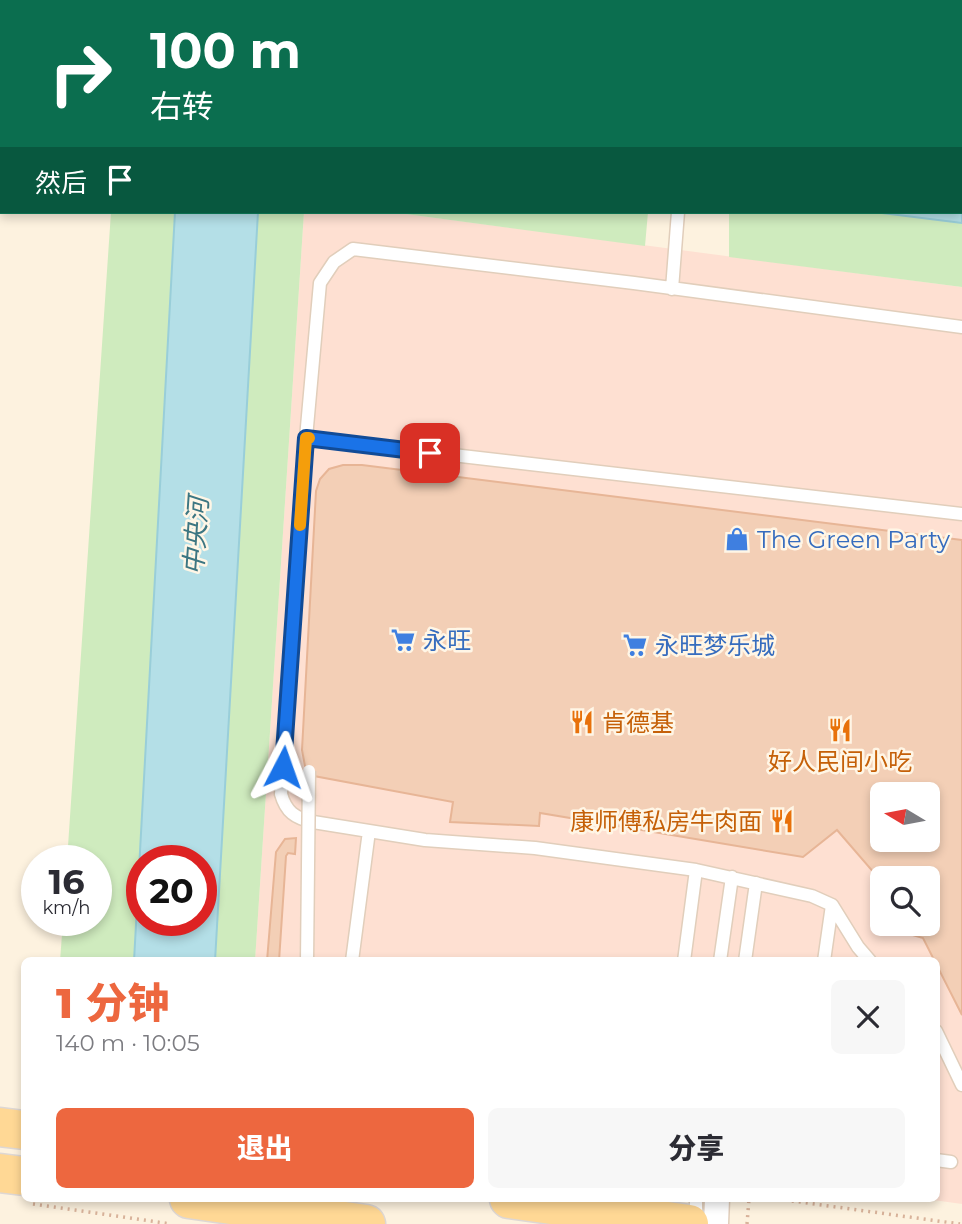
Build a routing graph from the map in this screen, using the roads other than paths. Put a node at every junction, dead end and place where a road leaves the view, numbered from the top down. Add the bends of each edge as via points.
1 (678, 214) edge
2 (672, 289) junction
3 (962, 327) edge
4 (306, 438) junction
5 (962, 514) edge
6 (309, 771) dead end
7 (369, 831) junction
8 (696, 870) junction
9 (732, 877) junction
10 (756, 883) junction
11 (832, 905) junction
12 (307, 957) edge
13 (353, 957) edge
14 (685, 957) edge
15 (721, 957) edge
16 (746, 957) edge
17 (825, 957) edge
18 (867, 957) edge
19 (940, 1039) edge
20 (962, 1085) edge
21 (0, 1127) edge
22 (21, 1130) edge
23 (940, 1161) edge
24 (951, 1162) dead end
25 (0, 1173) edge
26 (21, 1187) edge
27 (530, 1202) edge
28 (684, 1202) edge
29 (696, 1202) edge
30 (711, 1202) edge
31 (723, 1202) edge
32 (188, 1208) edge
33 (366, 1224) edge
34 (687, 1224) edge
35 (696, 1224) edge
36 (710, 1224) edge
37 (722, 1224) edge

1 - 2 lane
2 - 3 lane
2 - 4 lane via 353,249 334,262 320,283
4 - 5 lane
4 - 7 lane via 281,794 284,805 299,819
6 - 12 lane, bridge
7 - 8 lane
7 - 13 lane
8 - 9 lane
8 - 14 lane
9 - 10 lane
9 - 15 lane
10 - 11 lane via 812,895
10 - 16 lane
11 - 17 lane
11 - 18 lane
19 - 20 lane
21 - 22 main road
23 - 24 lane
25 - 26 main road
27 - 34 main road
28 - 34 lane
29 - 35 lane
30 - 36 lane
31 - 37 lane
32 - 33 main road

